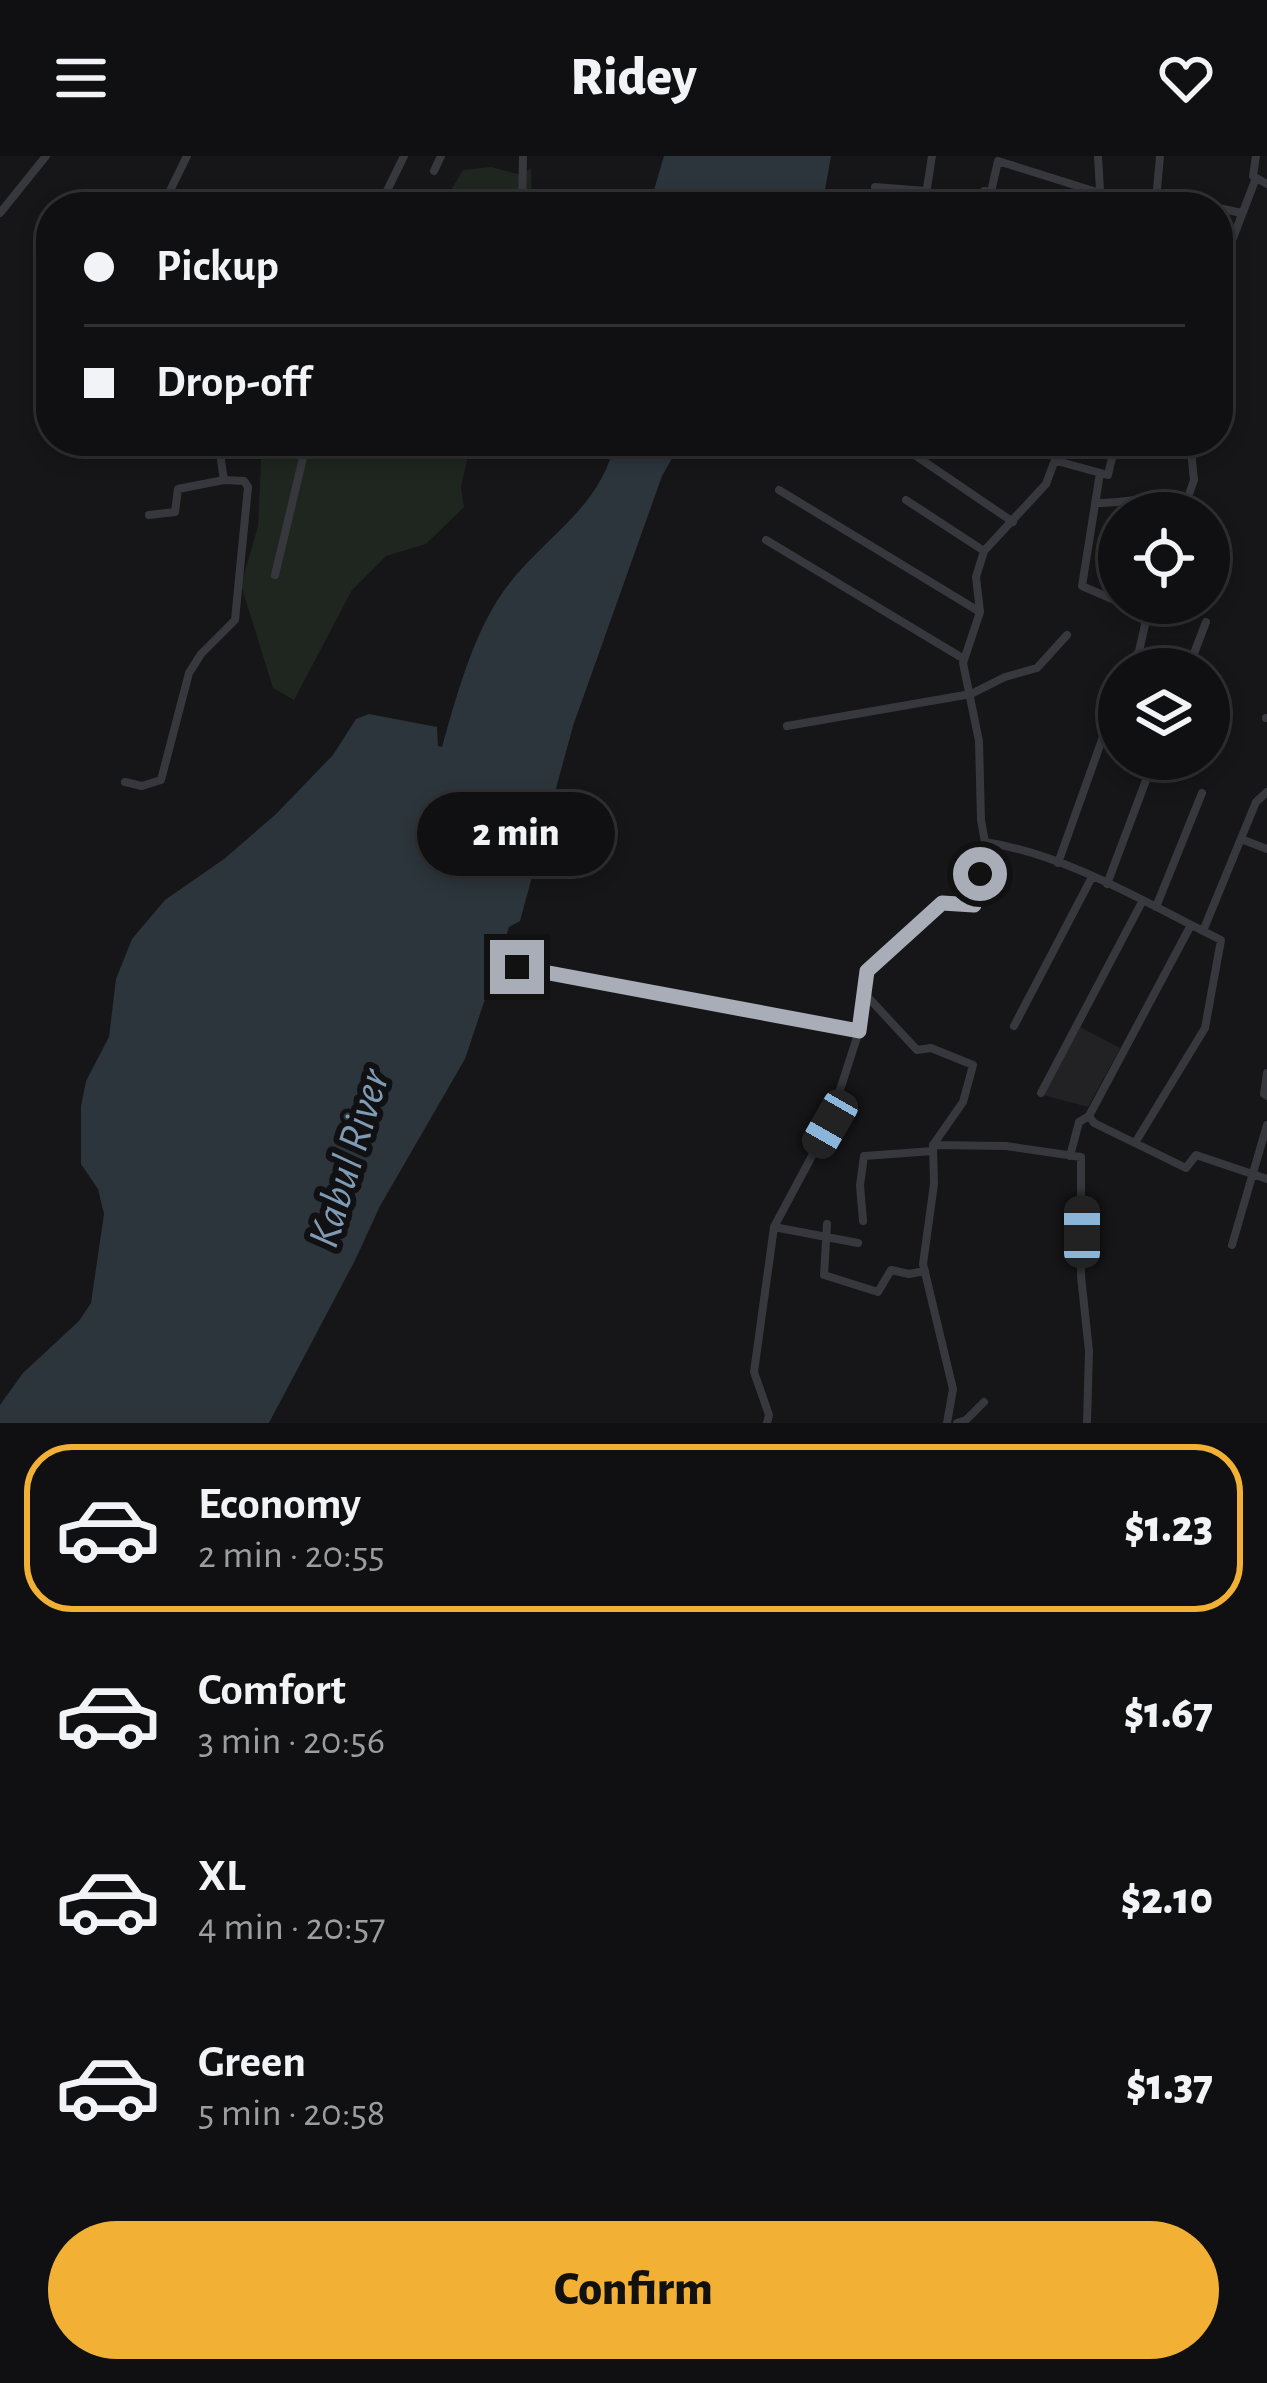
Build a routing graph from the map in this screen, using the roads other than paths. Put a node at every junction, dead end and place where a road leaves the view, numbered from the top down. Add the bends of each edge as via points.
1 (46, 156) edge
2 (187, 156) edge
3 (404, 156) edge
4 (441, 156) edge
5 (523, 156) edge
6 (932, 156) edge
7 (1098, 156) edge
8 (1160, 156) edge
9 (1256, 156) edge
10 (434, 171) dead end
11 (1256, 178) junction
12 (1267, 184) edge
13 (875, 187) dead end
14 (926, 191) joint
15 (991, 191) junction
16 (169, 192) edge
17 (386, 192) edge
18 (523, 192) edge
19 (984, 192) edge
20 (995, 192) edge
21 (1097, 192) edge
22 (1103, 192) edge
23 (1157, 192) edge
24 (1233, 211) edge
25 (0, 213) edge
26 (1242, 213) junction
27 (1233, 236) edge
28 (220, 456) edge
29 (303, 456) edge
30 (916, 456) edge
31 (1054, 456) edge
32 (1112, 456) edge
33 (1192, 456) edge
34 (1058, 457) junction
35 (1100, 473) junction
36 (224, 480) junction
37 (778, 490) dead end
38 (906, 500) dead end
39 (1095, 503) junction
40 (149, 514) dead end
41 (1013, 522) junction
42 (766, 540) dead end
43 (984, 551) junction
44 (275, 575) dead end
45 (1098, 593) edge
46 (980, 612) junction
47 (1067, 635) dead end
48 (964, 659) junction
49 (971, 694) junction
50 (787, 726) dead end
51 (1098, 758) edge
52 (1146, 780) edge
53 (125, 782) dead end
54 (1267, 791) edge
55 (1202, 793) dead end
56 (1241, 839) junction
57 (986, 842) junction
58 (1267, 849) edge
59 (1058, 863) junction
60 (1092, 878) junction
61 (1107, 884) junction
62 (1143, 901) junction
63 (1156, 907) junction
64 (1191, 925) junction
65 (1203, 931) junction
66 (517, 967) dead end
67 (864, 992) junction
68 (1014, 1026) dead end
69 (859, 1031) junction
70 (1267, 1073) edge
71 (1041, 1093) dead end
72 (1267, 1096) edge
73 (1089, 1116) junction
74 (1267, 1125) edge
75 (1135, 1143) junction
76 (933, 1148) junction
77 (1070, 1156) junction
78 (1252, 1174) junction
79 (1267, 1179) edge
80 (863, 1221) dead end
81 (827, 1224) dead end
82 (774, 1227) junction
83 (826, 1238) junction
84 (858, 1244) dead end
85 (1232, 1245) dead end
86 (925, 1271) junction
87 (984, 1402) dead end
88 (767, 1423) edge
89 (947, 1423) edge
90 (957, 1423) edge
91 (1087, 1423) edge

1 - 25 street
2 - 16 street
3 - 17 street
4 - 10 street
5 - 18 street
6 - 14 street
7 - 22 street
8 - 23 street
9 - 11 street
11 - 12 street
11 - 26 street
13 - 14 street
15 - 19 street
15 - 20 street
15 - 21 street via 998,161
24 - 26 street
26 - 27 street
28 - 36 street
29 - 44 street
30 - 41 street
31 - 34 street
32 - 35 street via 1108,475
33 - 39 street via 1187,500
34 - 35 street
34 - 41 street
35 - 39 street
36 - 40 street via 180,488 175,512
36 - 53 street via 248,488 236,620 189,673 160,780
37 - 46 street
38 - 43 street
39 - 45 street via 1082,586
41 - 43 street
42 - 48 street
43 - 46 street via 976,577
46 - 48 street
47 - 49 street via 1037,668
48 - 49 street
49 - 50 street
49 - 57 street
51 - 59 street
52 - 61 street
54 - 56 street
55 - 63 street
56 - 58 street
56 - 65 street
57 - 59 street
57 - 67 street via 974,905 942,903 867,971
59 - 60 street
60 - 61 street
60 - 68 street
61 - 62 street
62 - 63 street
62 - 71 street
63 - 64 street
64 - 65 street
64 - 73 street
65 - 75 street via 1221,940 1205,1028
66 - 69 street
67 - 69 street
67 - 76 street via 917,1050 973,1065 962,1102
69 - 82 street via 830,1124
70 - 72 street
73 - 75 street
73 - 77 street via 1079,1122
74 - 78 street
75 - 78 street via 1186,1168 1196,1155
76 - 77 street via 1006,1146
76 - 80 street via 865,1156
76 - 86 street
77 - 91 street via 1081,1157
78 - 79 street
78 - 85 street
81 - 83 street
82 - 83 street
82 - 88 street via 754,1372
83 - 84 street
83 - 86 street via 824,1274 878,1292 891,1270
86 - 89 street via 952,1389
87 - 90 street

